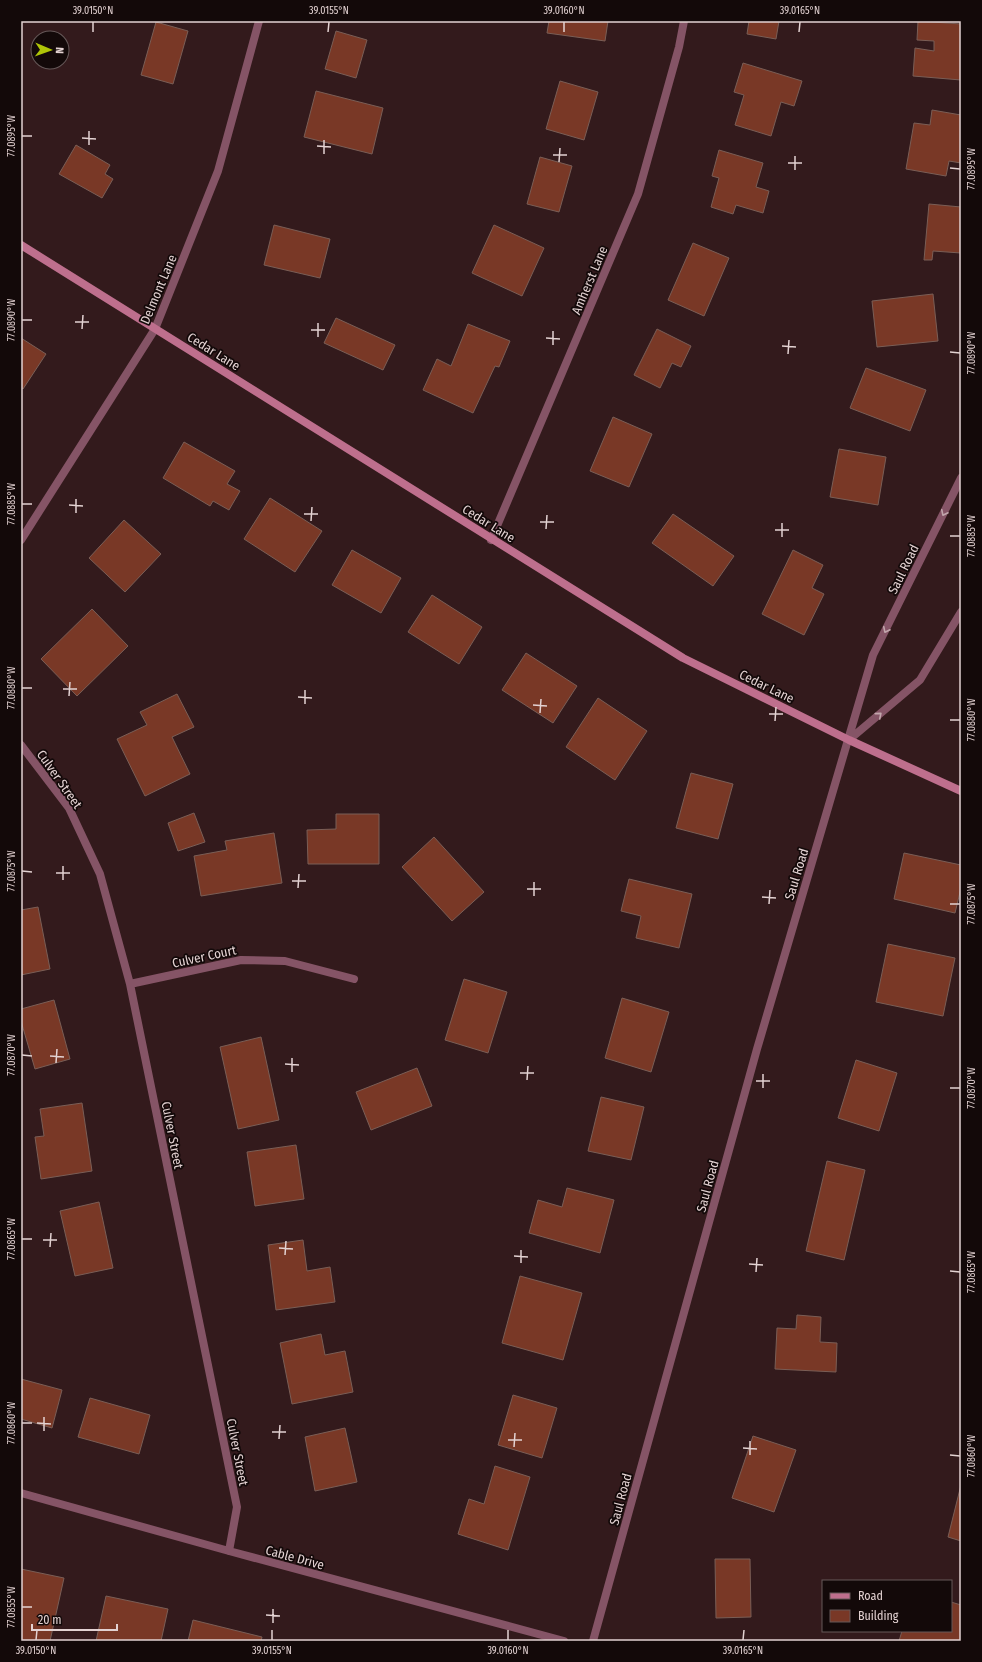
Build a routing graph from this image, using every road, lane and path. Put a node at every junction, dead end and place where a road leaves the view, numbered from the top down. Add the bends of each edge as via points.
1 (259, 21) edge
2 (684, 21) edge
3 (21, 244) edge
4 (155, 328) junction
5 (961, 478) edge
6 (21, 540) edge
7 (491, 540) junction
8 (961, 612) edge
9 (849, 740) junction
10 (21, 745) edge
11 (961, 791) edge
12 (354, 979) dead end
13 (130, 984) junction
14 (21, 1493) edge
15 (229, 1552) junction
16 (564, 1641) edge
17 (593, 1641) edge

1 - 4 street, Delmont Lane via 218,171
2 - 7 street, Amherst Lane via 638,194
3 - 4 street, Cedar Lane
4 - 6 street, Delmont Lane
4 - 7 street, Cedar Lane
5 -> 9 street, Saul Road via 873,655
7 - 9 street, Cedar Lane via 683,658
9 -> 8 street via 920,680
9 - 11 street, Cedar Lane
9 - 17 street, Saul Road via 792,926
10 - 13 street, Culver Street via 69,808 100,874
12 - 13 street, Culver Court via 285,961 241,960
13 - 15 street, Culver Street via 237,1507
14 - 15 street, Cable Drive
15 - 16 street, Cable Drive

